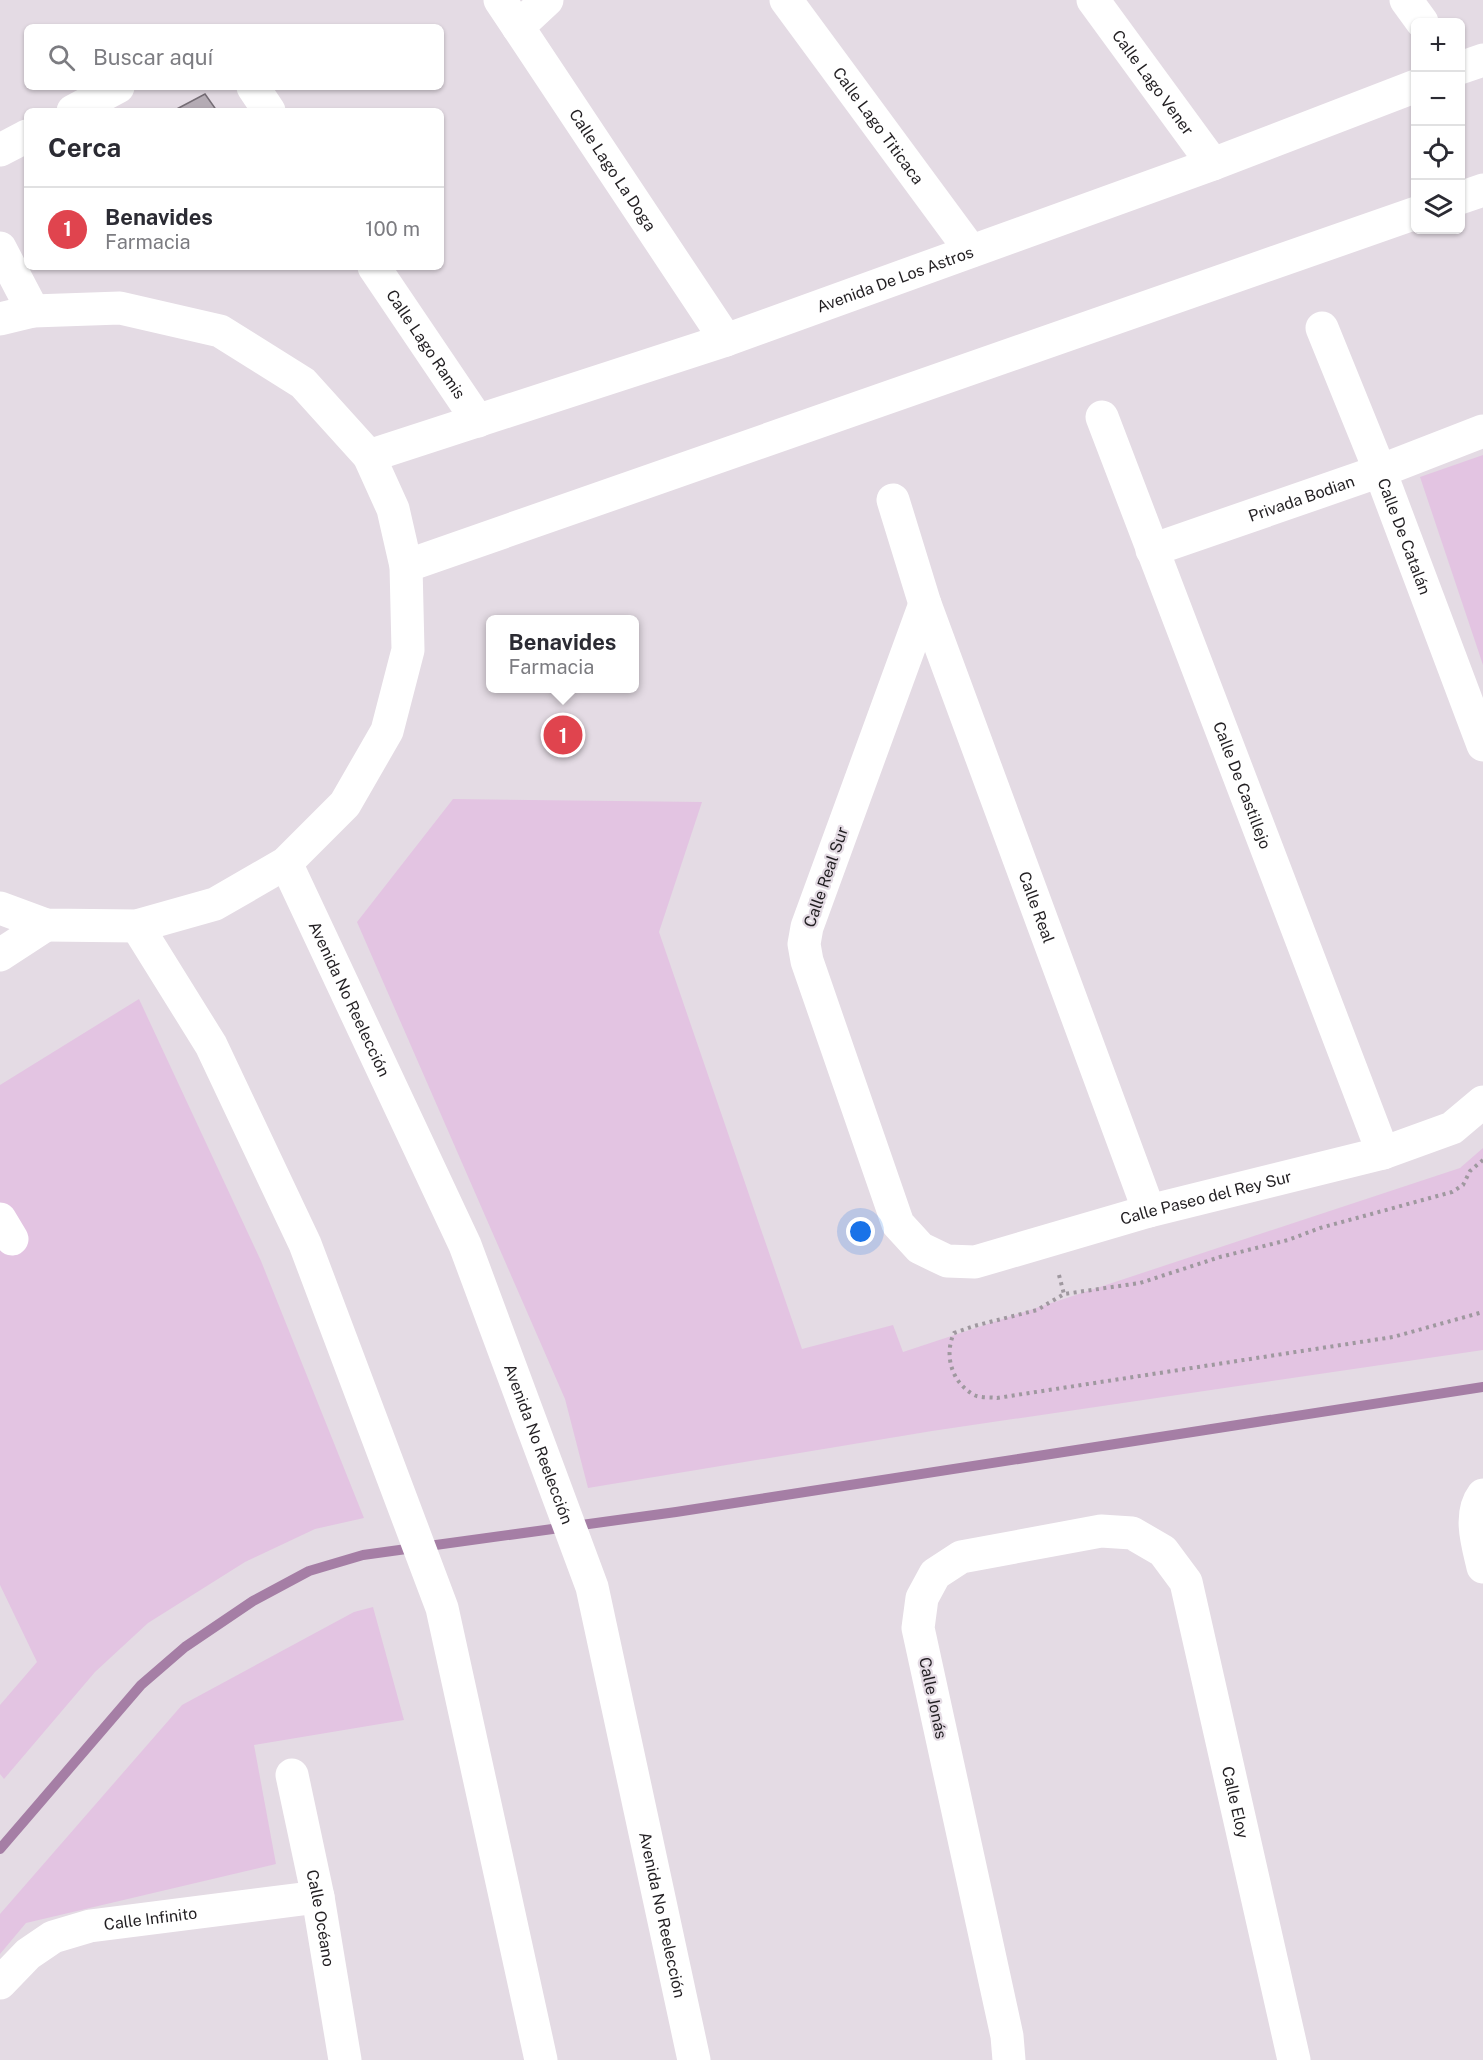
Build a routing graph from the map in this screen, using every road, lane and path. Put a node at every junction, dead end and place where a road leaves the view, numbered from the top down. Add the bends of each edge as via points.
1 (500, 0) edge
2 (547, 0) edge
3 (786, 0) edge
4 (1093, 0) edge
5 (1406, 0) edge
6 (1419, 18) edge
7 (518, 27) junction
8 (1483, 60) edge
9 (1465, 67) edge
10 (1411, 88) edge
11 (112, 90) edge
12 (255, 90) edge
13 (79, 108) edge
14 (267, 108) edge
15 (24, 138) edge
16 (0, 150) edge
17 (1213, 164) junction
18 (1483, 190) edge
19 (1465, 197) edge
20 (1411, 215) edge
21 (0, 248) edge
22 (971, 251) junction
23 (376, 270) edge
24 (33, 311) junction
25 (0, 319) edge
26 (1322, 328) dead end
27 (726, 340) junction
28 (1102, 417) dead end
29 (478, 421) junction
30 (1483, 431) edge
31 (369, 456) junction
32 (1380, 471) junction
33 (894, 500) dead end
34 (1152, 550) junction
35 (406, 566) junction
36 (925, 604) junction
37 (1483, 746) edge
38 (286, 863) junction
39 (0, 908) edge
40 (46, 925) junction
41 (137, 926) junction
42 (0, 955) edge
43 (1483, 1102) edge
44 (1383, 1153) junction
45 (1483, 1160) edge
46 (1149, 1211) junction
47 (921, 1248) joint
48 (1483, 1312) edge
49 (1481, 1497) edge
50 (1163, 1551) joint
51 (1483, 1568) edge
52 (292, 1775) dead end
53 (318, 1898) junction
54 (0, 1983) edge
55 (345, 2060) edge
56 (541, 2060) edge
57 (694, 2060) edge
58 (1009, 2060) edge
59 (1294, 2060) edge

1 - 7 street, Calle Lago La Doga
2 - 7 street
3 - 22 street, Calle Lago Titicaca
4 - 17 street, Calle Lago Vener
5 - 6 street
7 - 27 street, Calle Lago La Doga
8 - 9 street
10 - 17 street, Avenida De Los Astros
11 - 13 street
12 - 14 street
15 - 16 street
17 - 22 street, Avenida De Los Astros
18 - 19 street
20 - 35 street
21 - 24 street
22 - 27 street, Avenida De Los Astros
23 - 29 street, Calle Lago Ramis
24 - 25 street
24 - 31 street via 120,309 220,331 303,383
26 - 32 street, Calle De Catalán
27 - 29 street, Avenida De Los Astros
28 - 34 street, Calle De Castillejo
29 - 31 street, Avenida De Los Astros
30 - 32 street, Privada Bodian
31 - 35 street via 393,509
32 - 34 street, Privada Bodian
32 - 37 street, Calle De Catalán
33 - 36 street
34 - 44 street, Calle De Castillejo
35 - 38 street via 408,650 387,731 345,804
36 - 46 street, Calle Real
36 - 47 street, Calle Real Sur via 804,944 898,1224
38 - 41 street via 215,904
38 - 57 street, Avenida No Reelección via 465,1245 592,1587
39 - 40 street
40 - 41 street
40 - 42 street
41 - 56 street via 211,1045 305,1244 442,1608
43 - 44 street, Calle Paseo del Rey Sur via 1452,1128
44 - 46 street, Calle Paseo del Rey Sur
45 - 48 path via 1470,1171 1463,1185 1452,1192 1140,1283 1064,1294 1037,1310 954,1333 949,1359 956,1379 975,1396 997,1398 1393,1337
46 - 47 street, Calle Paseo del Rey Sur via 975,1262 947,1261
49 - 51 street via 1474,1529
50 - 58 street, Calle Jonás via 1132,1533 1101,1531 961,1557 935,1574 922,1598 918,1628
50 - 59 street, Calle Eloy via 1186,1582
52 - 53 street, Calle Océano
53 - 54 street, Calle Infinito via 90,1926 53,1937 28,1954
53 - 55 street, Calle Océano

